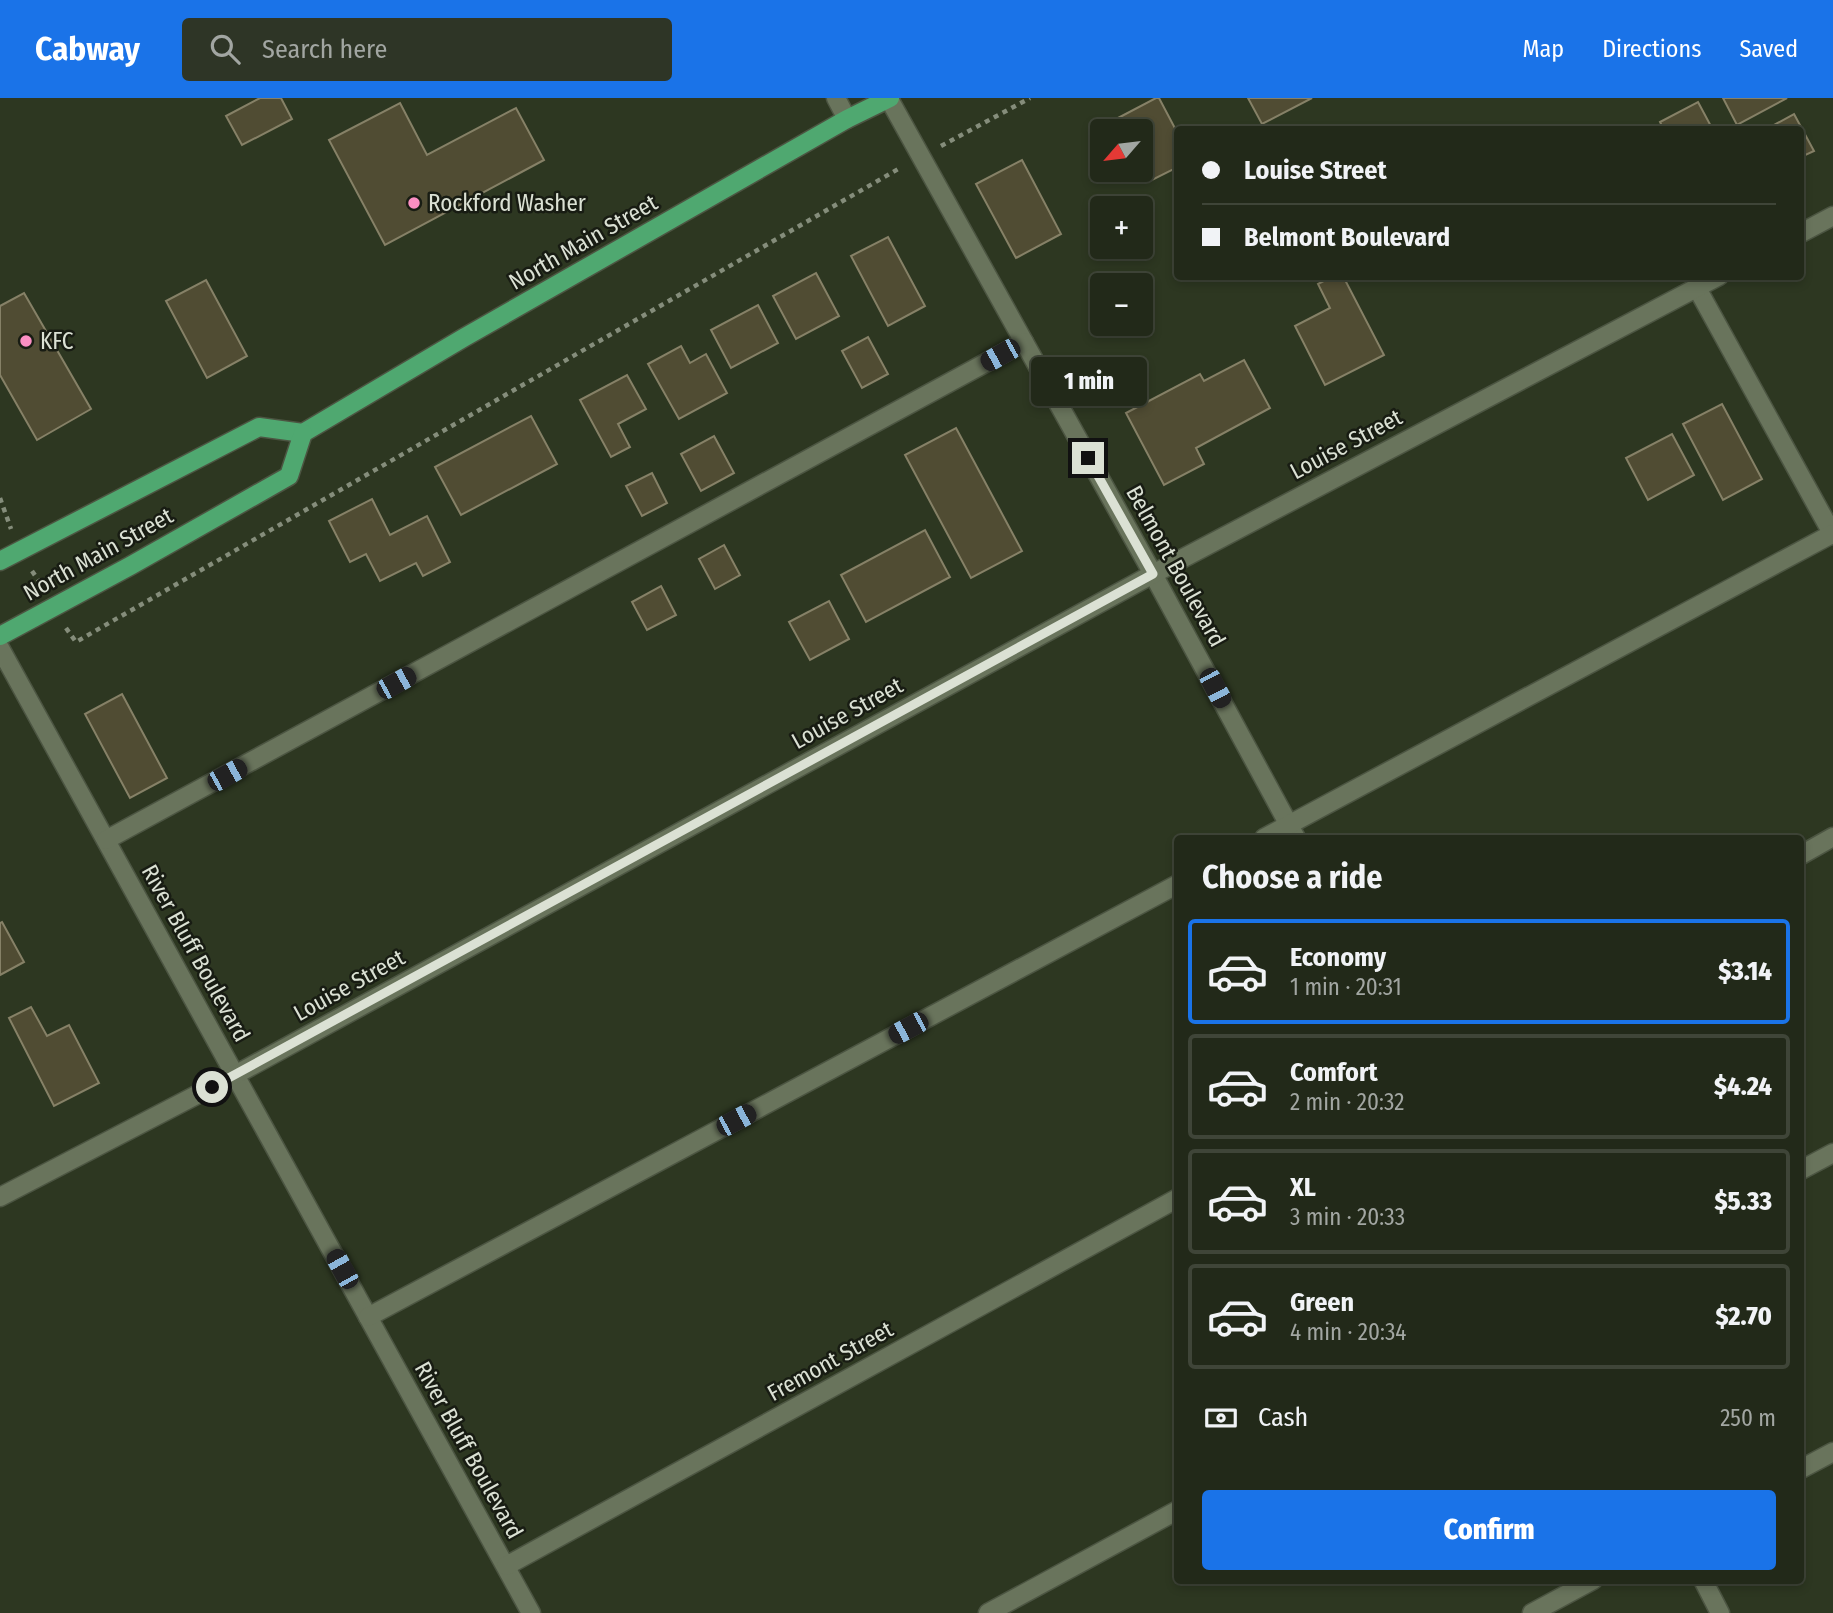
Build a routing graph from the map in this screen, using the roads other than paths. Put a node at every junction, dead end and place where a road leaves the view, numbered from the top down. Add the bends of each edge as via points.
1 (836, 98) edge
2 (889, 98) edge
3 (847, 119) junction
4 (1833, 216) edge
5 (1804, 231) edge
6 (1712, 280) edge
7 (1697, 288) junction
8 (1024, 342) junction
9 (303, 433) junction
10 (1833, 535) edge
11 (0, 561) edge
12 (1153, 574) junction
13 (0, 636) edge
14 (0, 648) edge
15 (1293, 832) edge
16 (1833, 837) edge
17 (106, 841) junction
18 (1804, 853) edge
19 (1174, 886) edge
20 (235, 1075) junction
21 (1833, 1153) edge
22 (1804, 1168) edge
23 (0, 1196) edge
24 (1174, 1200) edge
25 (368, 1317) junction
26 (1833, 1452) edge
27 (1804, 1467) edge
28 (1174, 1512) edge
29 (506, 1566) junction
30 (1586, 1584) edge
31 (1705, 1584) edge
32 (531, 1613) edge
33 (988, 1613) edge
34 (1532, 1613) edge
35 (1720, 1613) edge

1 - 3 street
2 - 3 main road, North Main Street
2 - 8 street, Belmont Boulevard
3 - 9 main road, North Main Street
4 - 5 street
6 - 7 street, Louise Street
7 - 10 street
7 - 12 street, Louise Street
8 - 12 street, Belmont Boulevard
8 - 17 street
9 - 11 main road, North Main Street via 260,427
9 - 13 main road, North Main Street via 289,475
10 - 15 street
12 - 15 street, Belmont Boulevard
12 - 20 street, Louise Street
14 - 17 street, River Bluff Boulevard
16 - 18 street
17 - 20 street, River Bluff Boulevard
19 - 25 street
20 - 23 street, Louise Street
20 - 25 street, River Bluff Boulevard
21 - 22 street
24 - 29 street, Fremont Street
25 - 29 street, River Bluff Boulevard
26 - 27 street
28 - 33 street
29 - 32 street, River Bluff Boulevard
30 - 34 street
31 - 35 street

